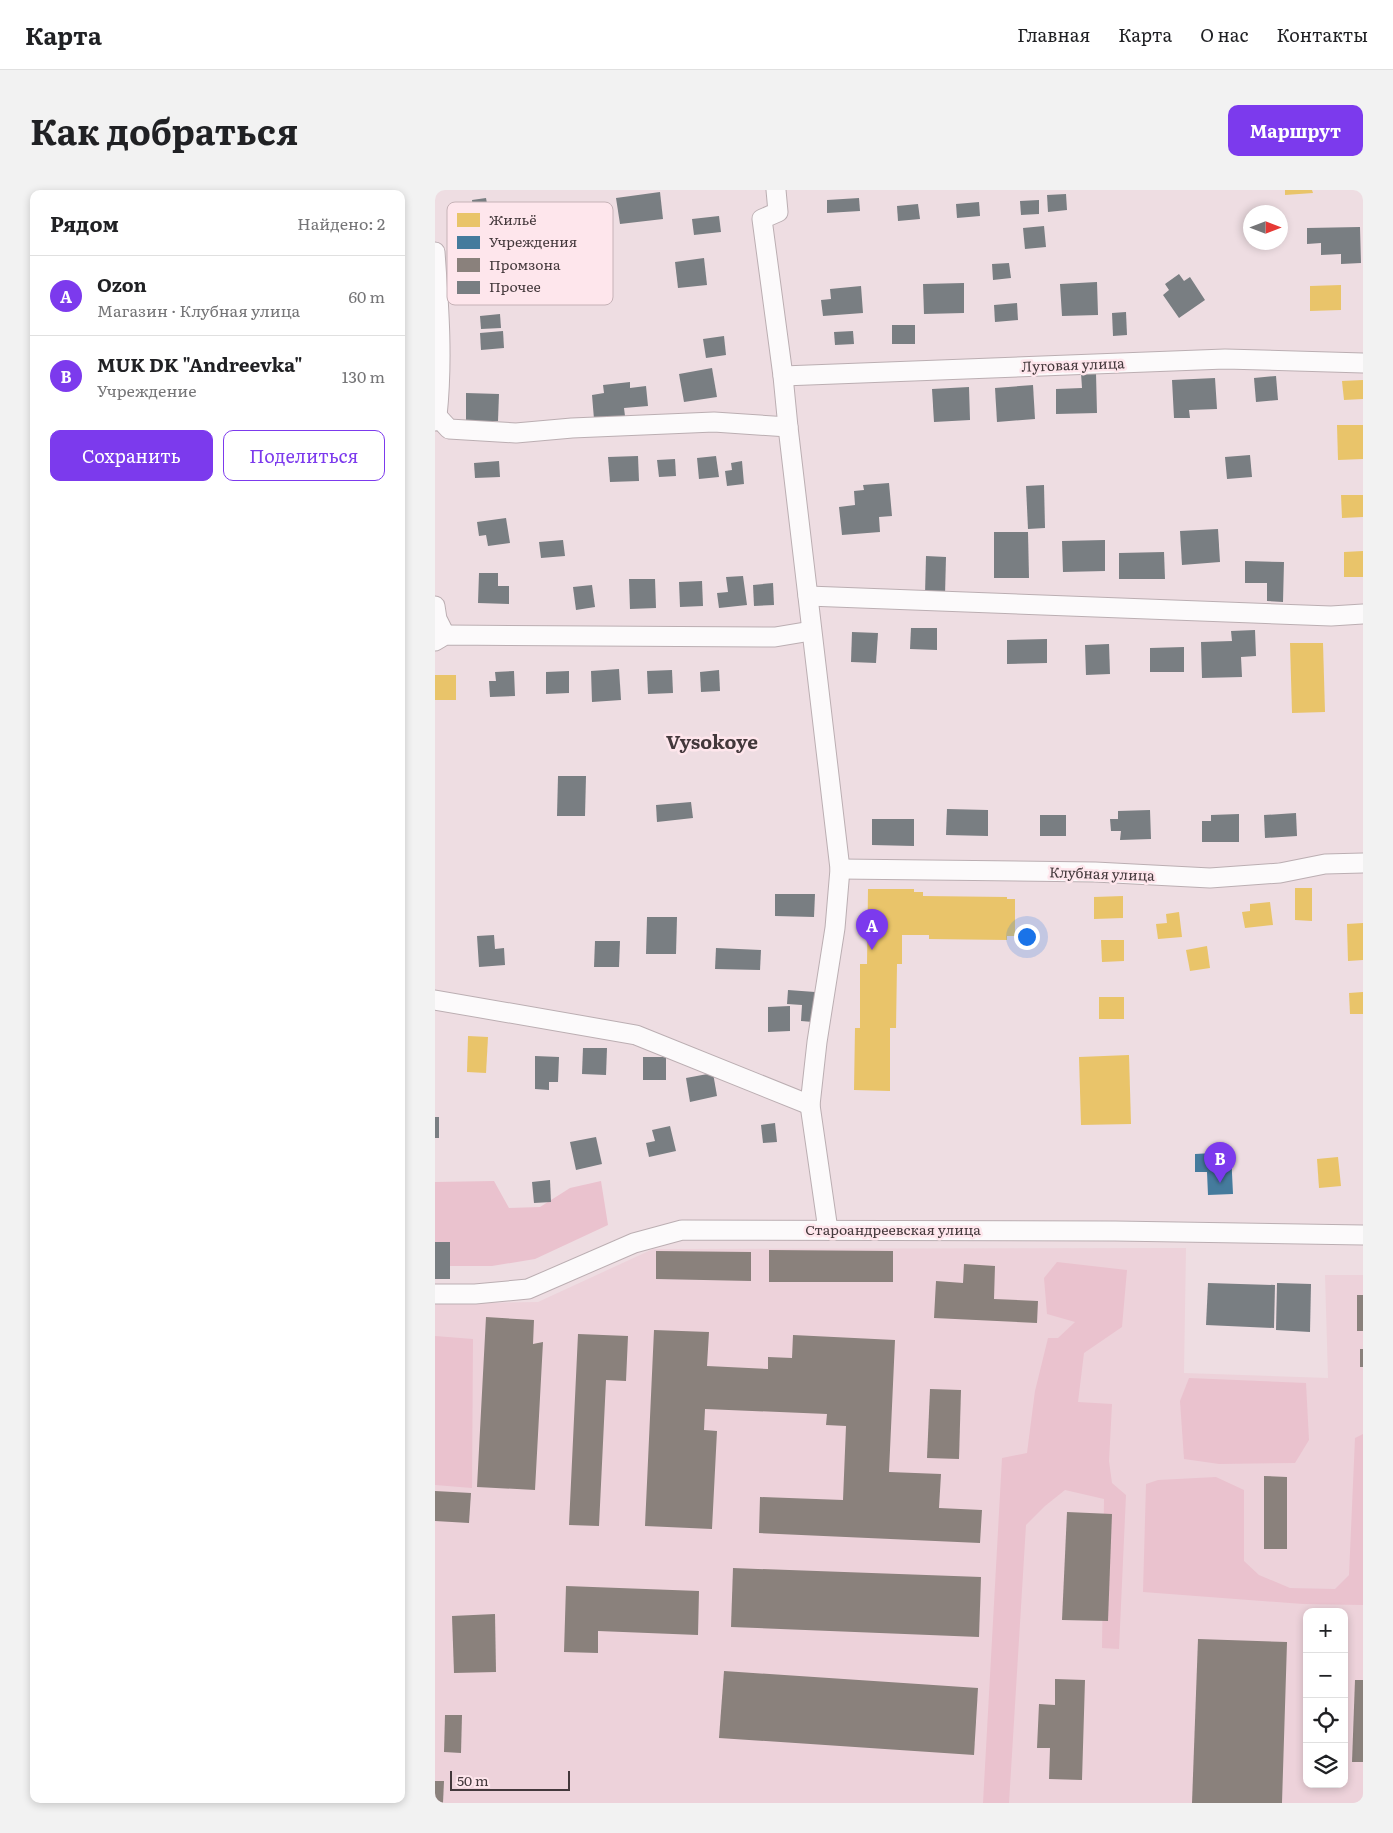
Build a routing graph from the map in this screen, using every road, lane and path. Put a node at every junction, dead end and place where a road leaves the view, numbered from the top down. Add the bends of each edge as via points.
1 (776, 190) edge
2 (435, 252) edge
3 (1363, 363) edge
4 (783, 376) junction
5 (436, 417) edge
6 (787, 427) junction
7 (808, 596) junction
8 (435, 606) edge
9 (1363, 614) edge
10 (811, 631) junction
11 (440, 638) edge
12 (1363, 863) edge
13 (840, 869) junction
14 (435, 1000) edge
15 (810, 1105) junction
16 (829, 1230) junction
17 (1363, 1235) edge
18 (435, 1294) edge

1 - 4 street via 778,212 762,219
2 - 5 street via 441,326 441,382
3 - 4 street, Луговая улица via 1225,360
4 - 6 street
5 - 6 street via 449,429 516,433 715,422
6 - 7 street
7 - 9 street via 1331,616
7 - 10 street
8 - 11 street
10 - 11 street via 775,637
10 - 13 street
12 - 13 street, Клубная улица via 1325,864 1280,873 1210,878 1095,872
13 - 15 street
14 - 15 street via 636,1035
15 - 16 street
16 - 17 street, Староандреевская улица
16 - 18 street, Староандреевская улица via 682,1230 634,1243 529,1289

